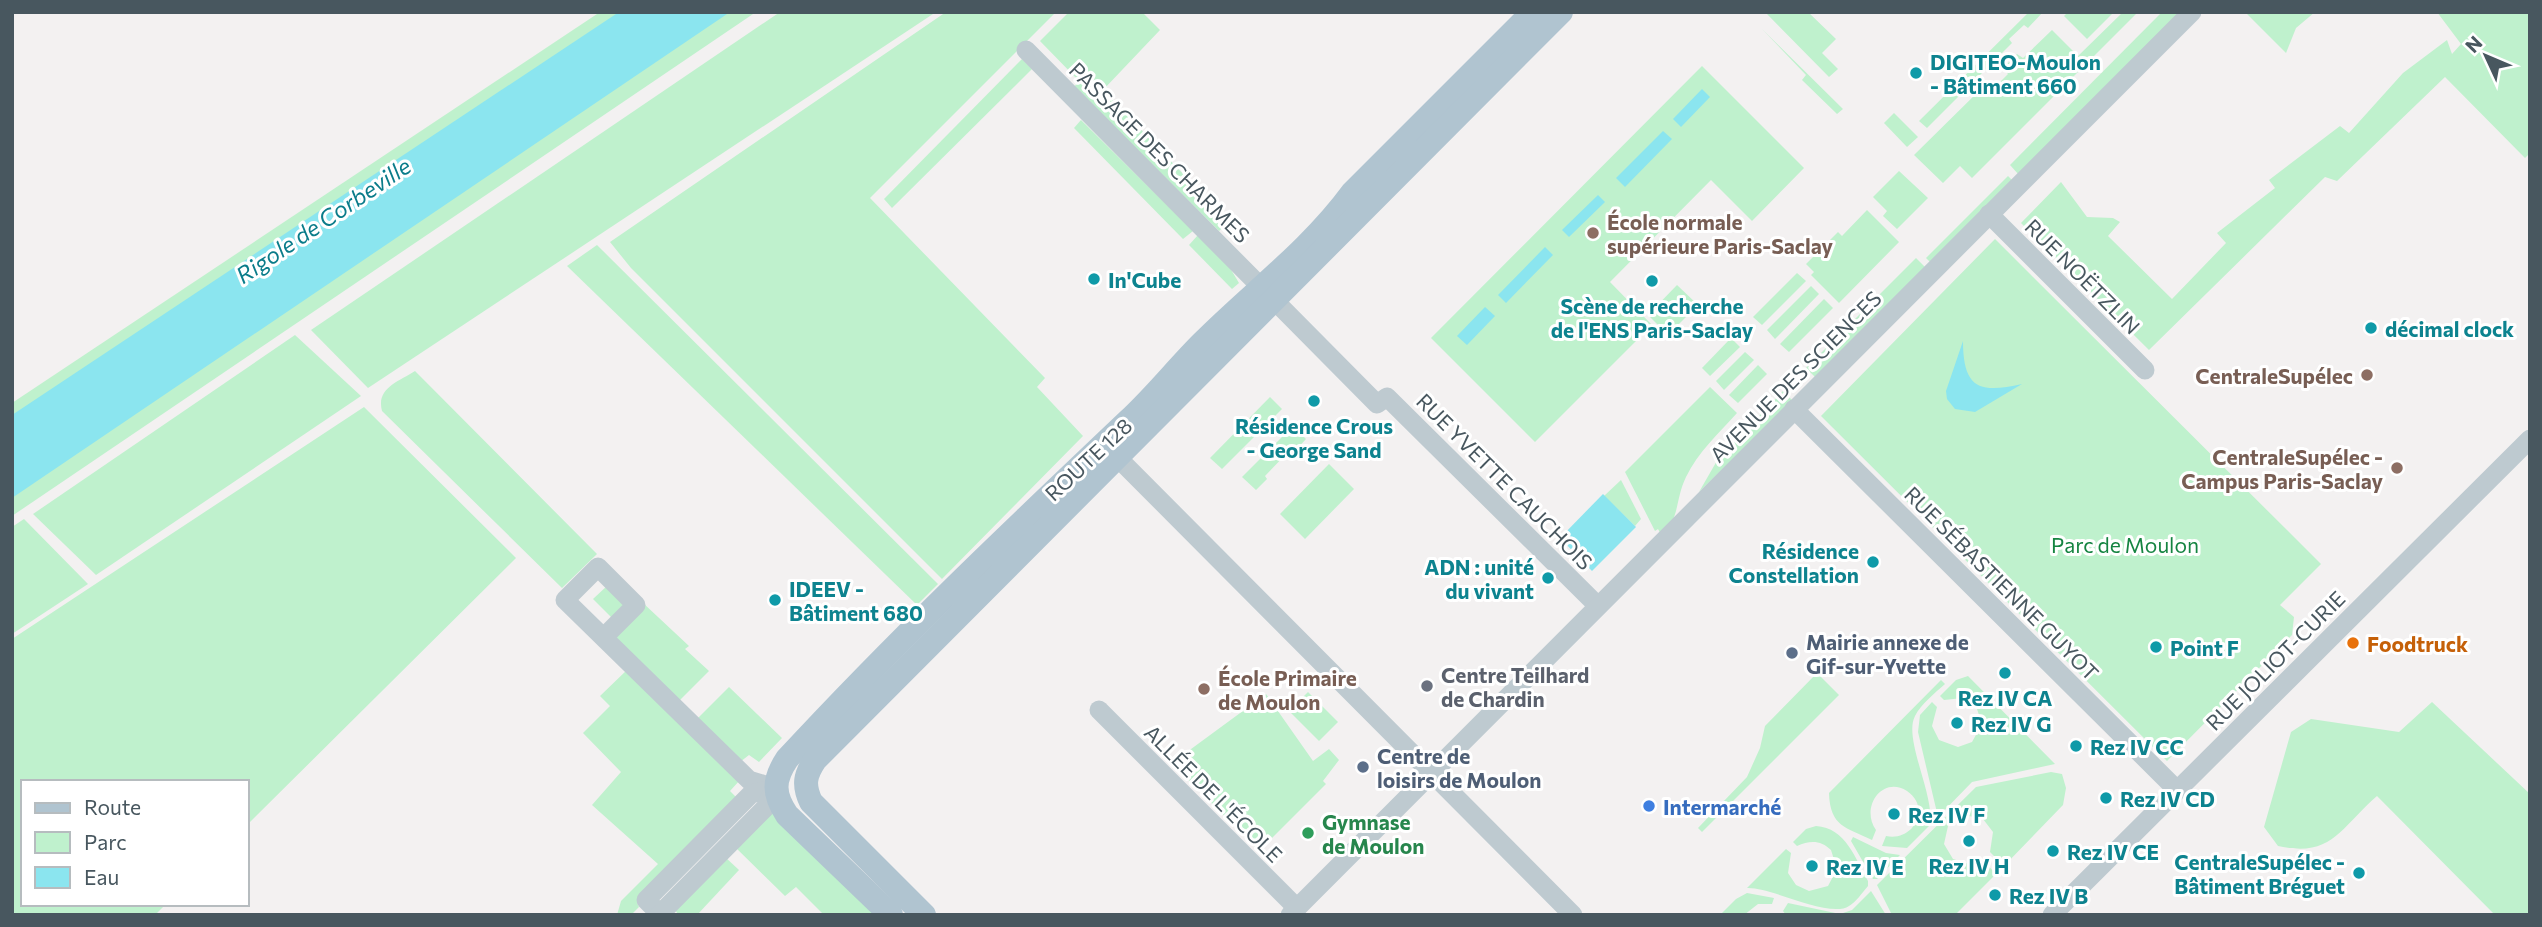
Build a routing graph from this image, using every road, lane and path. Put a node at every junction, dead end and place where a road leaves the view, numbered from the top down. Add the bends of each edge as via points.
1 (1533, 12) edge
2 (1561, 12) edge
3 (2192, 12) edge
4 (1026, 50) dead end
5 (1989, 214) junction
6 (1268, 293) junction
7 (2145, 370) dead end
8 (1794, 409) junction
9 (2530, 439) edge
10 (1111, 450) junction
11 (1597, 605) junction
12 (604, 637) dead end
13 (1099, 710) dead end
14 (1432, 773) junction
15 (775, 788) junction
16 (2176, 790) junction
17 (1294, 911) edge
18 (660, 914) edge
19 (1572, 914) edge
20 (891, 915) edge
21 (924, 915) edge
22 (2052, 915) edge

1 - 6 main road, ROUTE 128
2 - 6 main road, ROUTE 128
3 - 5 street, AVENUE DES SCIENCES
4 - 6 street, PASSAGE DES CHARMES
5 - 7 street, RUE NOËTZLIN
5 - 8 street, AVENUE DES SCIENCES
6 - 10 main road, ROUTE 128
6 - 11 street, RUE YVETTE CAUCHOIS via 1379,405 1387,397
8 - 11 street, AVENUE DES SCIENCES
8 - 16 street, RUE SÉBASTIENNE GUYOT
9 - 16 street, RUE JOLIOT-CURIE
10 - 14 street
10 - 15 main road, ROUTE 128 via 806,738 777,773
10 - 21 main road, ROUTE 128 via 807,772 811,802
11 - 14 street, AVENUE DES SCIENCES
12 - 15 street via 749,779
13 - 17 street, ALLÉE DE L'ÉCOLE
14 - 17 street, AVENUE DES SCIENCES
14 - 19 street
15 - 18 street via 751,794 719,840 646,900
15 - 20 main road via 787,815
16 - 22 street, RUE JOLIOT-CURIE

